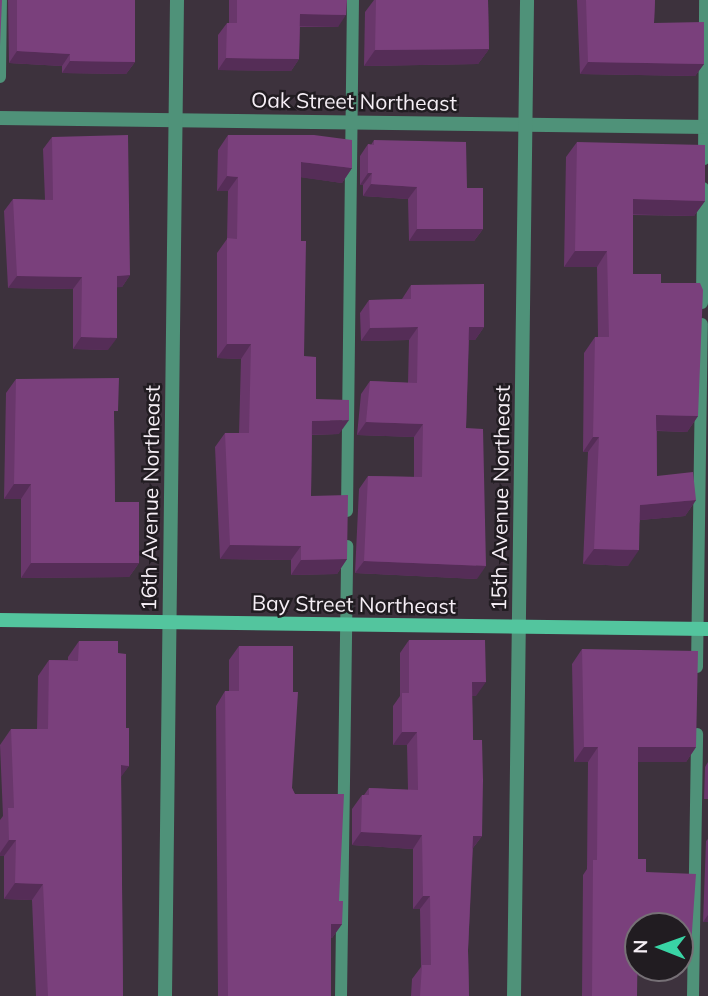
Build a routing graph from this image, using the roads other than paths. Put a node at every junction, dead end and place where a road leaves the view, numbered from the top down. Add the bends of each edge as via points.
1 (1, 0) edge
2 (177, 0) edge
3 (353, 0) edge
4 (527, 0) edge
5 (705, 0) edge
6 (0, 77) edge
7 (0, 118) edge
8 (176, 120) junction
9 (352, 122) junction
10 (525, 124) junction
11 (706, 127) edge
12 (0, 620) edge
13 (170, 622) junction
14 (346, 625) junction
15 (519, 626) junction
16 (703, 629) edge
17 (697, 683) edge
18 (697, 724) edge
19 (165, 996) edge
20 (341, 996) edge
21 (514, 996) edge
22 (693, 996) edge

1 - 6 lane
2 - 8 street, 16th Avenue Northeast
3 - 9 lane
4 - 10 street, 15th Avenue Northeast
5 - 11 lane
7 - 8 street, Oak Street Northeast
8 - 9 street, Oak Street Northeast
8 - 13 street, 16th Avenue Northeast
9 - 10 street, Oak Street Northeast
9 - 14 lane
10 - 11 street, Oak Street Northeast
10 - 15 street, 15th Avenue Northeast
11 - 16 lane
12 - 13 street, Bay Street Northeast
13 - 14 street, Bay Street Northeast
13 - 19 street, 16th Avenue Northeast
14 - 15 street, Bay Street Northeast
14 - 20 lane
15 - 16 street, Bay Street Northeast
15 - 21 street, 15th Avenue Northeast
16 - 17 lane
18 - 22 lane

